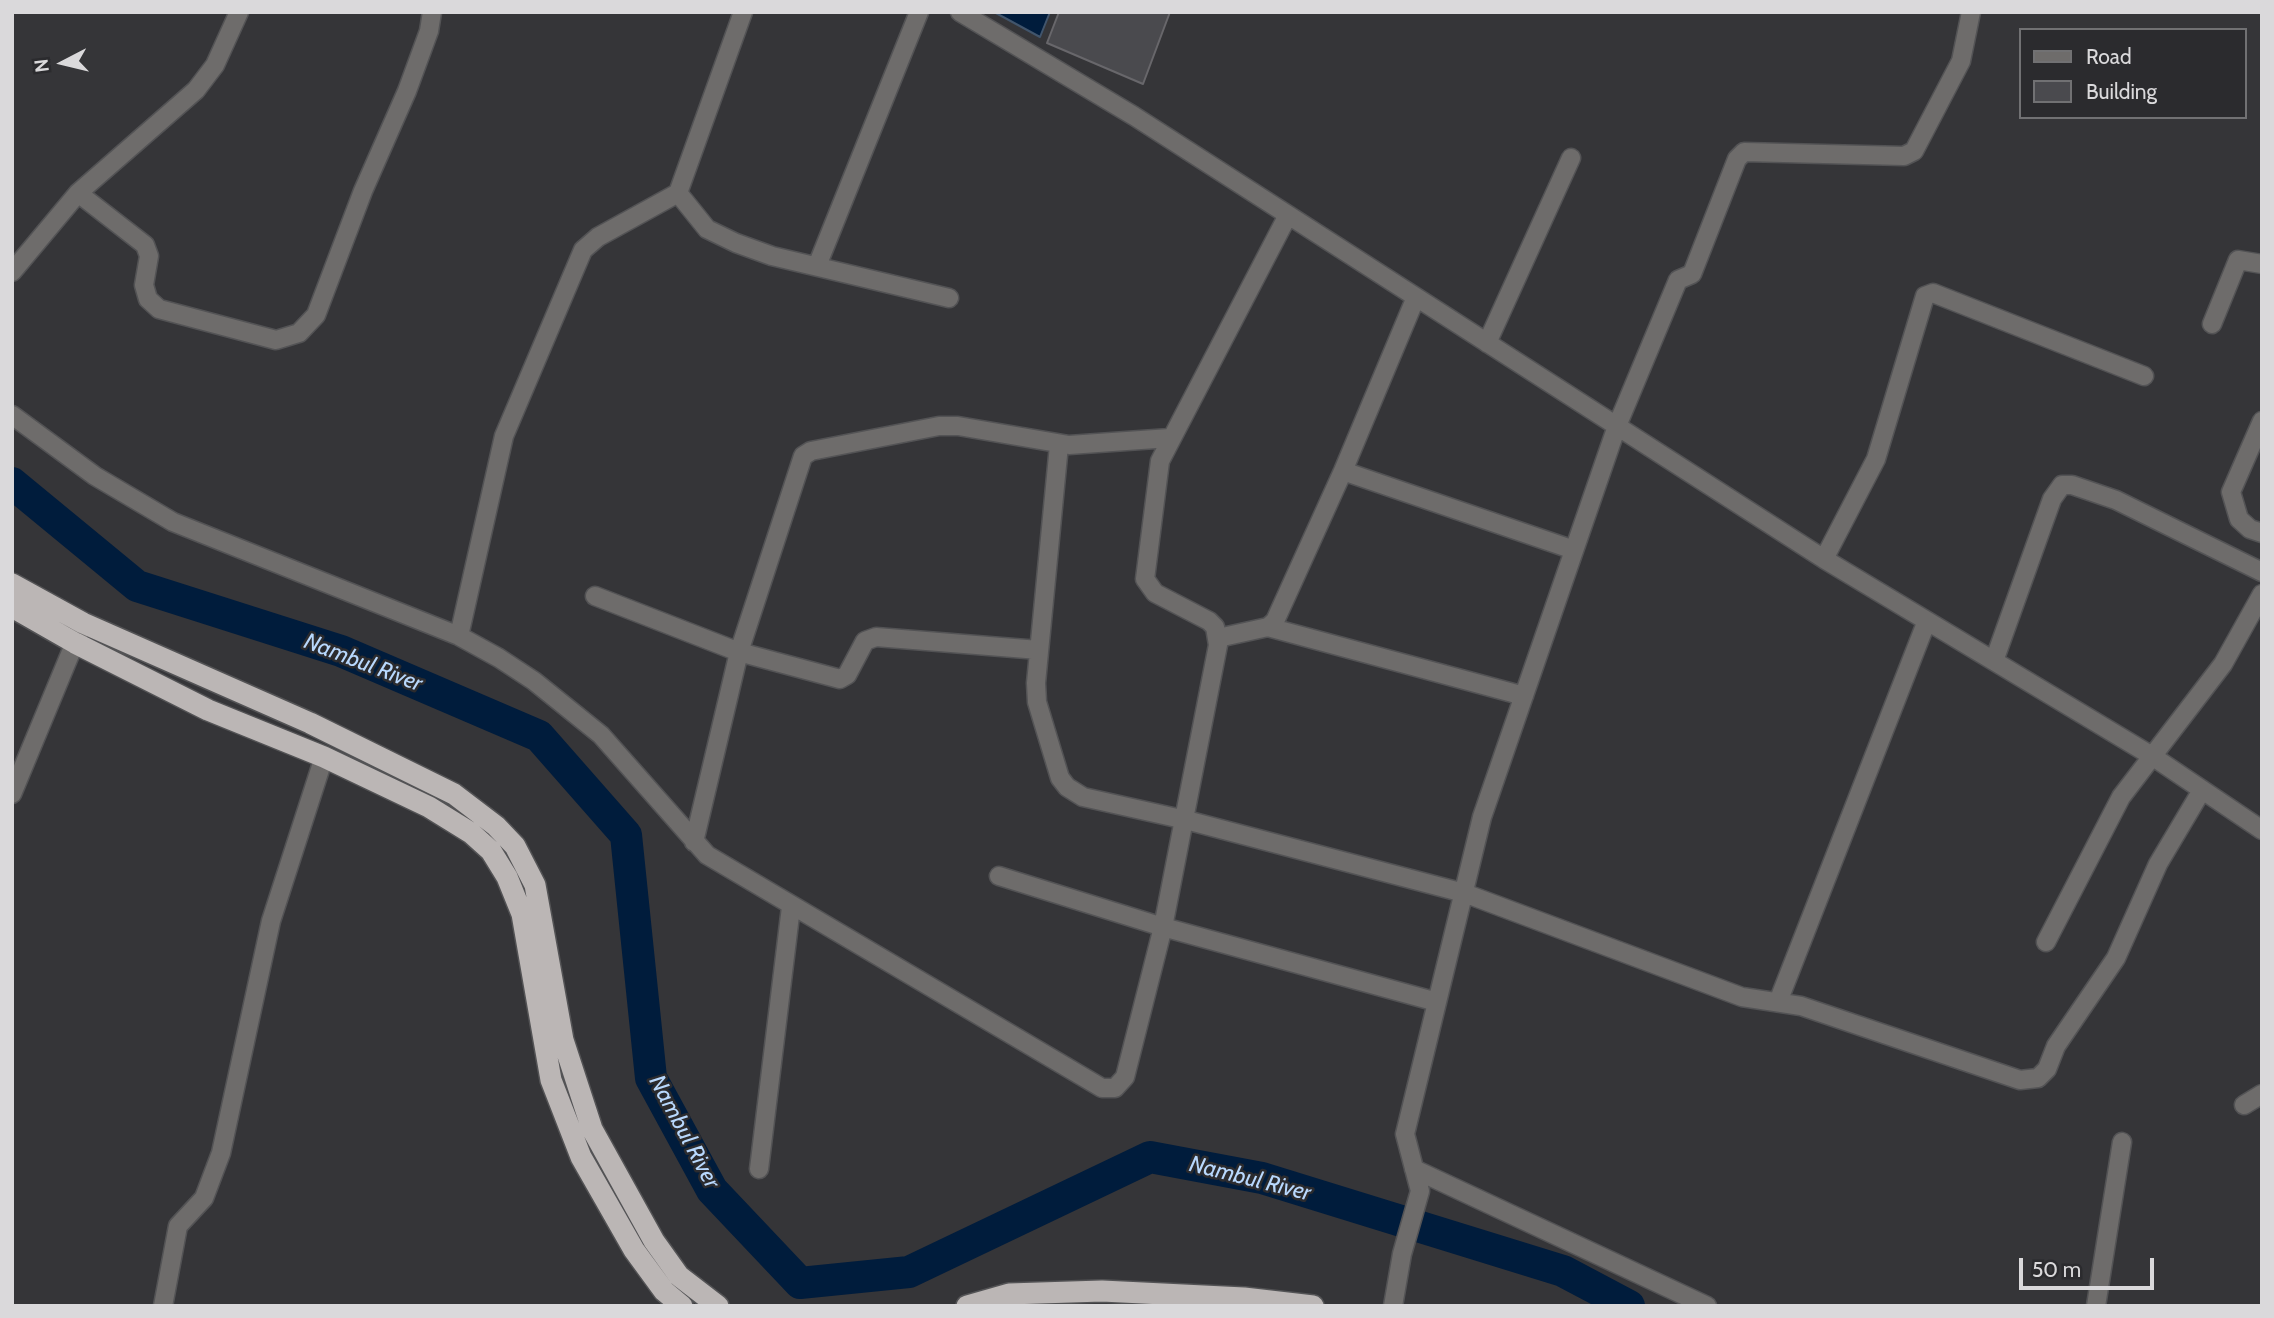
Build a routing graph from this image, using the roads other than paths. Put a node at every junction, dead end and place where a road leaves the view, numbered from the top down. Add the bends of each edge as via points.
1 (239, 12) edge
2 (432, 12) edge
3 (743, 12) edge
4 (919, 12) edge
5 (960, 12) edge
6 (1971, 12) edge
7 (1570, 158) dead end
8 (678, 192) junction
9 (78, 193) junction
10 (1289, 215) junction
11 (2262, 264) edge
12 (817, 266) junction
13 (12, 272) edge
14 (1416, 297) junction
15 (949, 298) dead end
16 (2212, 324) dead end
17 (1487, 343) junction
18 (2144, 376) dead end
19 (12, 415) edge
20 (2262, 421) edge
21 (1617, 426) junction
22 (1170, 438) junction
23 (1059, 444) junction
24 (1343, 471) junction
25 (2262, 534) edge
26 (1574, 550) junction
27 (1824, 559) junction
28 (2262, 572) edge
29 (12, 584) edge
30 (2262, 593) edge
31 (595, 596) dead end
32 (12, 607) edge
33 (1926, 623) junction
34 (1268, 627) junction
35 (79, 633) junction
36 (459, 636) junction
37 (1218, 639) junction
38 (1039, 650) junction
39 (739, 652) junction
40 (1994, 662) junction
41 (1524, 696) junction
42 (324, 757) junction
43 (2152, 757) junction
44 (2202, 790) junction
45 (12, 794) edge
46 (1186, 820) junction
47 (2262, 830) edge
48 (694, 842) junction
49 (999, 876) dead end
50 (1464, 893) junction
51 (791, 907) junction
52 (1163, 927) junction
53 (2046, 942) dead end
54 (1437, 1002) junction
55 (1778, 1002) junction
56 (2262, 1094) edge
57 (2244, 1105) dead end
58 (2122, 1142) dead end
59 (759, 1169) dead end
60 (1414, 1169) junction
61 (163, 1306) edge
62 (682, 1306) edge
63 (718, 1306) edge
64 (967, 1306) edge
65 (1313, 1306) edge
66 (1393, 1306) edge
67 (1707, 1306) edge
68 (2096, 1306) edge

1 - 9 street via 215,65 196,90
2 - 9 street via 407,91 316,315 299,333 276,340 159,309 148,299 144,285 149,256 145,245
3 - 8 street
4 - 12 street
5 - 10 street
6 - 21 street via 1961,61 1909,155 1739,155 1692,274 1678,280
7 - 17 street
8 - 12 street via 699,222 715,234 772,256
8 - 36 street via 593,239 583,250 504,436
9 - 13 street
10 - 14 street
10 - 22 street
11 - 16 street via 2238,260
12 - 15 street
14 - 17 street
14 - 24 street
17 - 21 street
18 - 27 street via 1933,293 1925,296 1876,459
19 - 36 street via 95,477 173,522
20 - 25 street via 2231,492 2239,519
21 - 26 street
21 - 27 street
22 - 23 street
22 - 37 street via 1160,461 1145,579 1154,593 1209,621
23 - 38 street
23 - 39 street via 939,426 803,456
24 - 26 street
24 - 34 street
26 - 41 street
27 - 33 street
28 - 40 street via 2116,500 2062,485 2052,499
29 - 35 highway
30 - 43 street via 2222,664
31 - 39 street
32 - 35 highway
33 - 40 street
33 - 55 street
34 - 37 street
34 - 41 street
35 - 42 highway via 208,710
35 - 45 street
35 - 63 highway via 310,723 454,794 516,846 535,885 563,1040 592,1129 654,1241 679,1276
36 - 48 street via 534,681 600,735
37 - 46 street
38 - 39 street via 876,636 865,641 847,676 840,679
38 - 46 street via 1037,702 1060,778 1067,787 1083,797
39 - 48 street
40 - 43 street
41 - 50 street via 1482,817
42 - 61 street via 271,921 220,1153 204,1198 178,1226
42 - 62 highway via 429,807 491,851 522,914 551,1080 581,1157 634,1250 664,1291
43 - 44 street
43 - 53 street via 2117,805
44 - 47 street
44 - 55 street via 2158,864 2116,958 2038,1078 2020,1080
46 - 50 street
46 - 52 street
48 - 51 street via 707,855
49 - 52 street
50 - 54 street
50 - 55 street via 1729,993
51 - 52 street via 1108,1089 1125,1077
51 - 59 street
52 - 54 street
54 - 60 street via 1405,1134
56 - 57 street
58 - 68 street
60 - 66 street via 1420,1191
60 - 67 street
64 - 65 highway via 1009,1294 1055,1291 1188,1295

